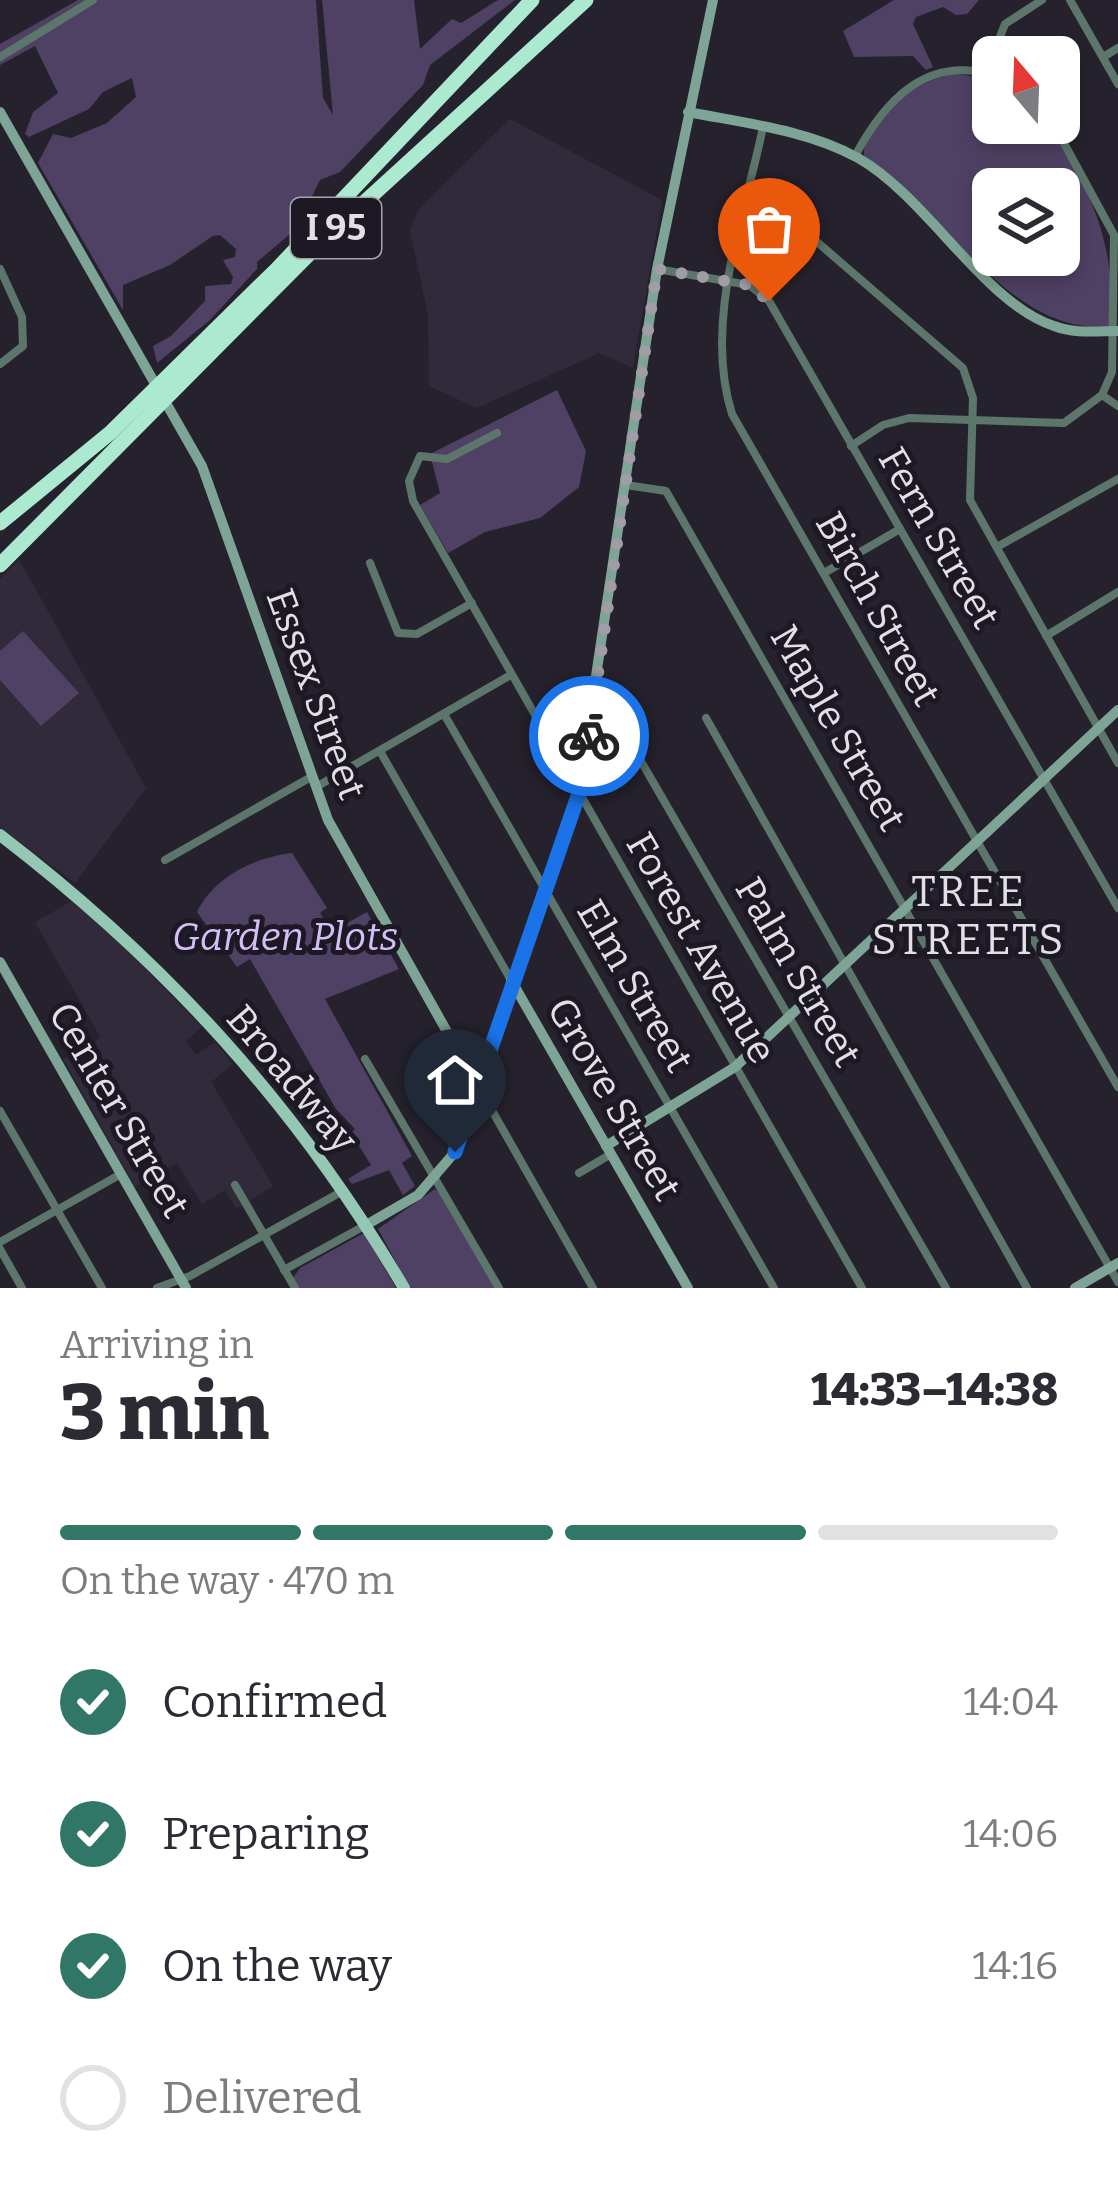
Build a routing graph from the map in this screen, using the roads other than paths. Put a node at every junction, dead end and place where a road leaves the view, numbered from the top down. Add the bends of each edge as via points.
1 (93, 0) edge
2 (532, 0) edge
3 (586, 0) edge
4 (713, 0) edge
5 (1042, 0) edge
6 (1070, 0) edge
7 (1001, 36) edge
8 (1118, 48) edge
9 (0, 57) edge
10 (1102, 57) junction
11 (972, 72) edge
12 (1118, 84) edge
13 (0, 112) edge
14 (688, 112) junction
15 (763, 128) junction
16 (1065, 144) edge
17 (855, 156) junction
18 (746, 210) junction
19 (1117, 258) edge
20 (0, 269) edge
21 (657, 269) junction
22 (730, 282) junction
23 (1115, 331) edge
24 (0, 364) edge
25 (1102, 395) junction
26 (1118, 406) edge
27 (972, 421) junction
28 (497, 433) dead end
29 (851, 446) junction
30 (93, 465) junction
31 (1118, 479) edge
32 (626, 485) junction
33 (0, 524) edge
34 (900, 530) junction
35 (0, 536) edge
36 (998, 548) junction
37 (370, 563) dead end
38 (0, 565) edge
39 (824, 573) junction
40 (1118, 592) edge
41 (472, 603) junction
42 (1046, 636) junction
43 (509, 676) junction
44 (598, 686) junction
45 (1118, 710) edge
46 (443, 714) junction
47 (706, 718) dead end
48 (1099, 729) junction
49 (381, 754) junction
50 (1118, 763) edge
51 (1044, 778) junction
52 (313, 782) junction
53 (578, 796) junction
54 (0, 835) edge
55 (976, 844) junction
56 (164, 860) dead end
57 (546, 892) junction
58 (907, 908) junction
59 (1118, 908) edge
60 (0, 962) edge
61 (846, 964) junction
62 (511, 980) junction
63 (789, 1018) junction
64 (364, 1059) dead end
65 (735, 1067) junction
66 (477, 1085) junction
67 (1118, 1087) edge
68 (671, 1107) junction
69 (0, 1111) edge
70 (609, 1150) junction
71 (579, 1173) dead end
72 (121, 1174) junction
73 (435, 1180) junction
74 (235, 1185) dead end
75 (345, 1190) junction
76 (57, 1209) junction
77 (366, 1225) junction
78 (262, 1235) junction
79 (0, 1246) edge
80 (1114, 1265) edge
81 (284, 1270) junction
82 (1118, 1282) edge
83 (184, 1283) edge
84 (22, 1288) edge
85 (102, 1288) edge
86 (157, 1288) edge
87 (295, 1288) edge
88 (404, 1288) edge
89 (499, 1288) edge
90 (593, 1288) edge
91 (688, 1288) edge
92 (774, 1288) edge
93 (862, 1288) edge
94 (946, 1288) edge
95 (1027, 1288) edge
96 (1075, 1288) edge

1 - 9 street
2 - 33 highway, I 95 via 278,268 119,424
3 - 30 highway, I 95
4 - 14 street
5 - 7 street via 1005,24
6 - 10 street
8 - 10 street
10 - 12 street
11 - 17 street via 952,70 911,85 875,118
13 - 52 street, Essex Street via 176,417 224,521
14 - 15 street
14 - 21 street
15 - 17 street
15 - 18 street, Birch Street
16 - 19 street via 1105,211
17 - 23 street via 1033,317 1072,332
18 - 22 street, Birch Street
18 - 27 street via 809,235 963,368
19 - 23 street
20 - 24 street via 26,330 23,346
21 - 22 street, Fern Street
21 - 32 street
22 - 29 street, Fern Street via 769,301
22 - 39 street, Birch Street via 719,340 732,414
23 - 25 street
25 - 26 street
25 - 27 street via 1064,423
27 - 29 street via 895,421
27 - 36 street via 968,485
28 - 41 street, Forest Avenue via 447,459 420,456 410,482
29 - 34 street, Fern Street
30 - 35 highway, I 95
30 - 38 highway
31 - 36 street
32 - 44 street
32 - 58 street, Maple Street via 666,491
34 - 39 street
34 - 51 street, Fern Street
36 - 42 street
37 - 41 street via 398,633 417,634
39 - 55 street, Birch Street
40 - 42 street
41 - 43 street, Forest Avenue
42 - 48 street
43 - 46 street
43 - 53 street, Forest Avenue
44 - 53 street
44 - 63 street, Palm Street
45 - 48 street
46 - 49 street
46 - 57 street, Elm Street
47 - 61 street
48 - 50 street
48 - 51 street
49 - 52 street
49 - 62 street, Grove Street
51 - 55 street
51 - 59 street, Fern Street
52 - 56 street
52 - 66 street, Essex Street
53 - 57 street
53 - 65 street, Forest Avenue
54 - 75 main road, Broadway via 161,971
55 - 58 street
55 - 67 street, Birch Street
57 - 62 street
57 - 68 street, Elm Street
58 - 61 street
58 - 80 street, Maple Street
60 - 72 street, Center Street
61 - 63 street
61 - 95 street
62 - 66 street
62 - 70 street, Grove Street
63 - 65 street
63 - 94 street, Palm Street
64 - 73 street
65 - 68 street
65 - 93 street, Forest Avenue
66 - 73 street via 455,1152
66 - 90 street, Essex Street
68 - 70 street
68 - 92 street, Elm Street
69 - 76 street
70 - 71 street
70 - 91 street, Grove Street
72 - 76 street
72 - 83 street, Center Street
73 - 77 street
73 - 89 street
74 - 78 street
75 - 77 main road, Broadway
75 - 78 street
76 - 79 street
76 - 85 street
77 - 81 street
77 - 88 main road, Broadway
78 - 81 street
78 - 83 street
79 - 84 street
80 - 82 street, Maple Street
80 - 96 street
81 - 87 street
83 - 86 street

